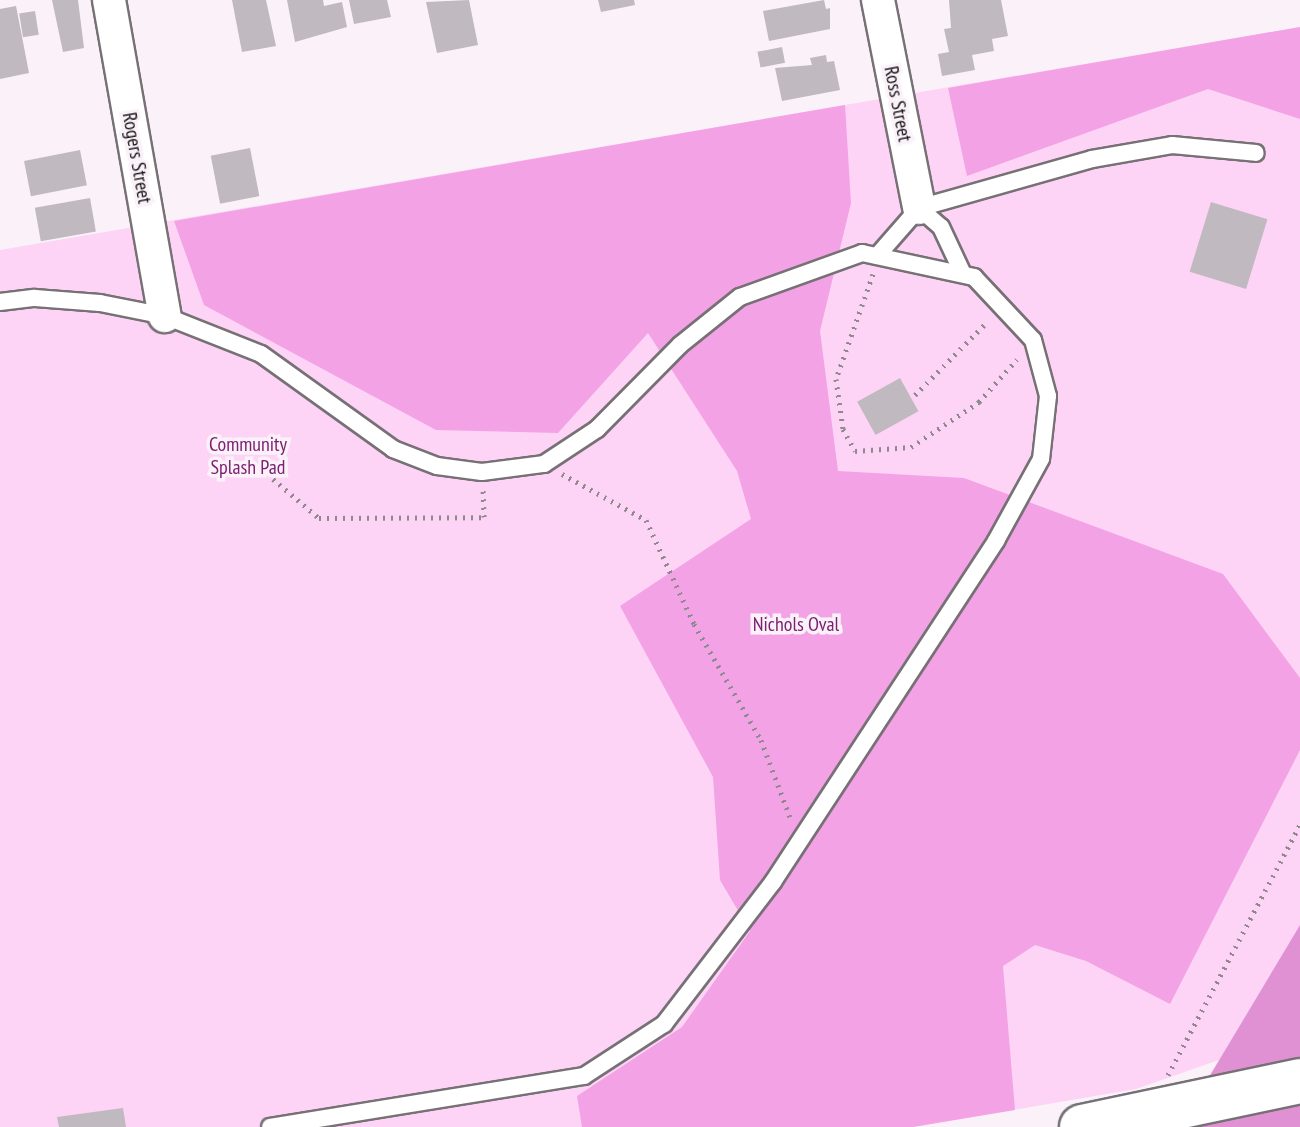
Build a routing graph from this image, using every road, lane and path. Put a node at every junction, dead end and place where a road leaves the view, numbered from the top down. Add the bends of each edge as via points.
1 (109, 0) edge
2 (878, 0) edge
3 (1256, 153) dead end
4 (919, 208) junction
5 (877, 256) junction
6 (963, 274) junction
7 (0, 302) edge
8 (1002, 307) junction
9 (165, 316) junction
10 (1033, 340) junction
11 (915, 395) dead end
12 (544, 464) junction
13 (482, 472) junction
14 (273, 479) dead end
15 (1300, 825) edge
16 (799, 841) junction
17 (1300, 1081) edge
18 (1156, 1112) junction
19 (270, 1127) edge
20 (1082, 1127) edge

1 - 9 street, Rogers Street
2 - 4 street, Ross Street
3 - 4 lane via 1172,145 1092,159
4 - 5 lane
4 - 6 lane via 941,227
5 - 6 lane
5 - 10 path via 866,303 836,379 843,429 855,451 911,447 979,402
5 - 12 lane via 862,253 740,297 680,345 597,429
6 - 8 lane via 974,277
7 - 9 lane via 35,298 100,303
8 - 10 lane
8 - 11 path
9 - 13 lane via 261,354 393,449 437,466
10 - 16 lane via 1048,396 1041,459 996,541
12 - 13 lane
12 - 16 path via 646,520 694,624 761,740
13 - 14 path via 484,517 319,518
15 - 18 path
16 - 19 lane via 664,1024 584,1076
17 - 18 main road
18 - 20 main road

